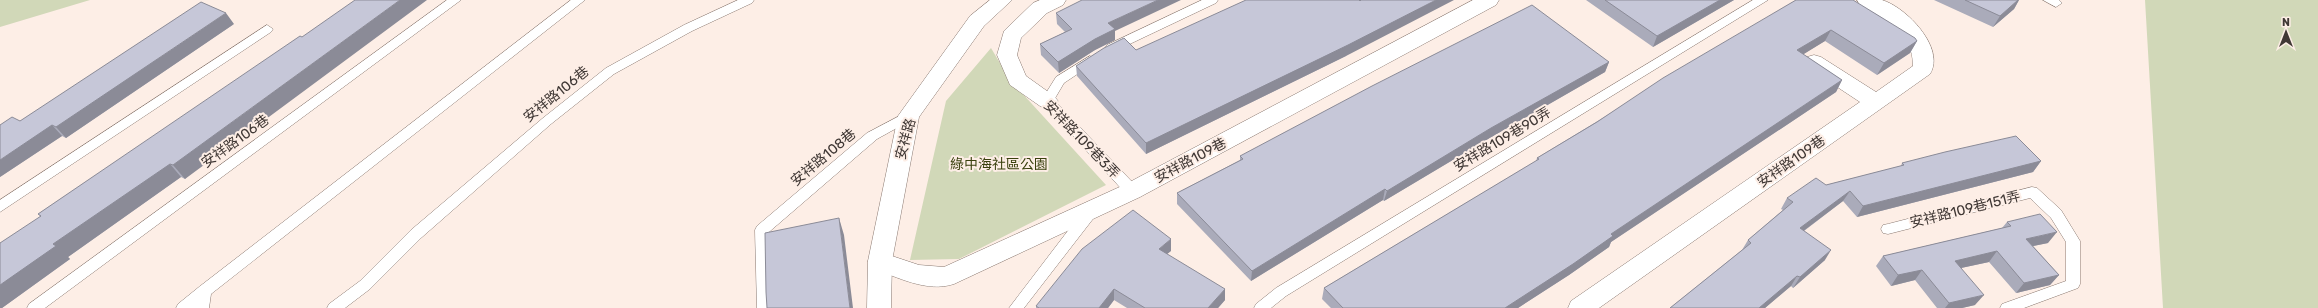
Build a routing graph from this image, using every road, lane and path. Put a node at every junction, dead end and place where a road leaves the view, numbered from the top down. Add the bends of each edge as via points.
1 (455, 0) edge
2 (579, 0) edge
3 (748, 0) edge
4 (1002, 0) edge
5 (1056, 0) edge
6 (1212, 0) edge
7 (1489, 0) edge
8 (1762, 0) edge
9 (1867, 0) edge
10 (267, 29) dead end
11 (1814, 62) edge
12 (1047, 101) junction
13 (1876, 102) junction
14 (909, 116) junction
15 (1132, 191) junction
16 (0, 207) edge
17 (1092, 209) junction
18 (1888, 229) dead end
19 (880, 261) junction
20 (204, 291) junction
21 (34, 308) edge
22 (184, 308) edge
23 (202, 308) edge
24 (334, 308) edge
25 (764, 308) edge
26 (879, 308) edge
27 (1016, 308) edge
28 (1261, 308) edge
29 (1580, 308) edge
30 (2007, 308) edge

1 - 21 lane, 安祥路106巷
2 - 20 lane
3 - 24 lane, 安祥路106巷 via 688,28 610,71 541,126 416,234 364,285
4 - 14 street, 安祥路 via 977,21
5 - 12 street, 安祥路109巷3弄 via 1040,8 1011,36 1007,55 1017,80
6 - 12 lane via 1100,54 1060,80
7 - 15 street, 安祥路109巷
8 - 28 lane, 安祥路109巷90弄 via 1280,292
9 - 13 street, 安祥路109巷 via 1903,21 1914,34 1924,56 1923,69
10 - 16 lane
11 - 13 street
12 - 15 lane, 安祥路109巷3弄
13 - 29 street, 安祥路109巷
14 - 19 street, 安祥路
14 - 25 lane, 安祥路108巷 via 872,136 762,230
15 - 17 street, 安祥路109巷
17 - 19 street, 安祥路109巷 via 946,277 918,275
17 - 27 lane
18 - 30 lane, 安祥路109巷151弄 via 2032,192 2056,214 2073,241 2073,284
19 - 26 street, 安祥路
20 - 22 lane
20 - 23 lane

